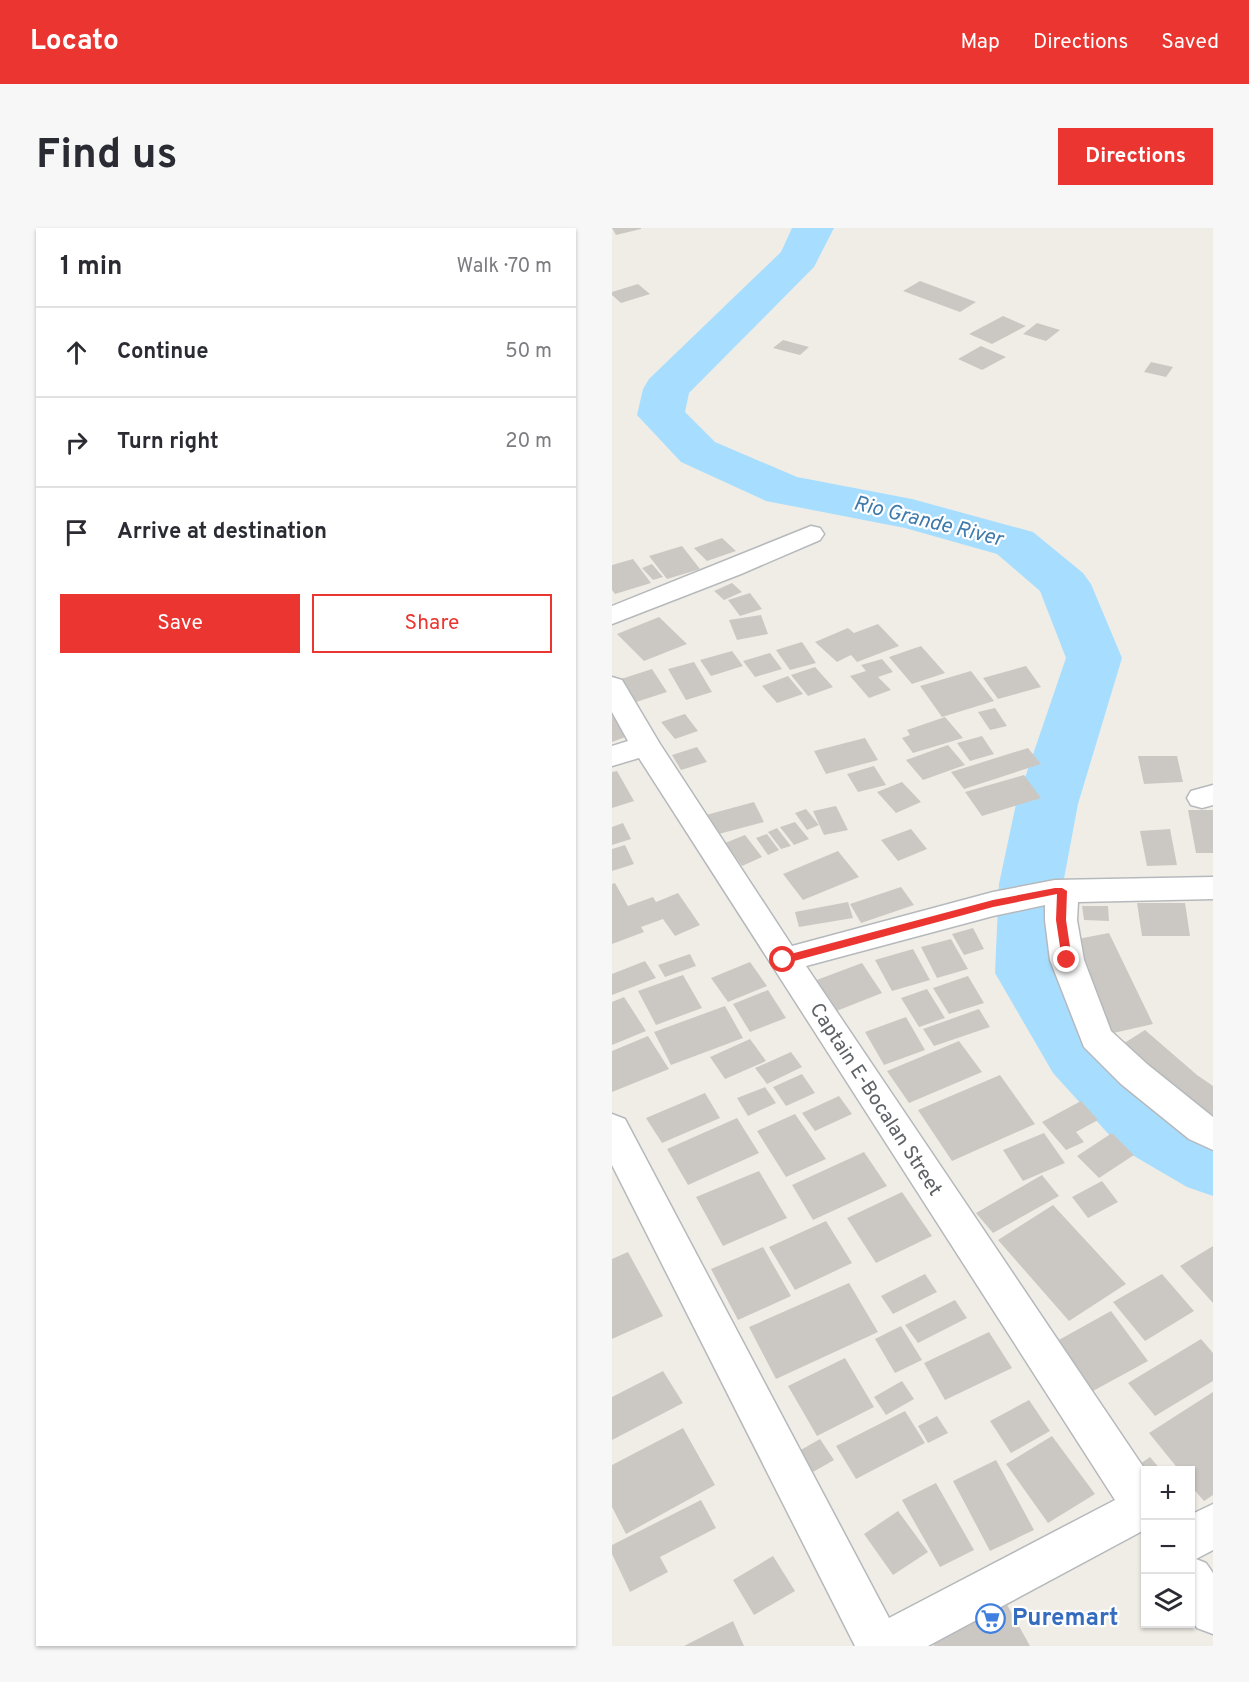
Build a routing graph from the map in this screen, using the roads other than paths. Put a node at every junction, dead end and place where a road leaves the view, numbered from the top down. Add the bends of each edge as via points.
1 (811, 534) dead end
2 (612, 616) edge
3 (612, 686) edge
4 (646, 746) junction
5 (612, 756) edge
6 (1213, 888) edge
7 (1059, 891) junction
8 (783, 960) junction
9 (612, 1129) edge
10 (1213, 1135) edge
11 (1141, 1502) edge
12 (1141, 1510) edge
13 (1213, 1525) edge
14 (1195, 1537) edge
15 (1195, 1584) edge
16 (1213, 1612) edge
17 (880, 1646) edge

1 - 2 street
3 - 4 street, Captain E-Bocalan Street
4 - 5 street
4 - 8 street, Captain E-Bocalan Street
6 - 7 street
7 - 8 street via 993,904
7 - 10 street via 1067,960 1096,1038 1134,1074
8 - 11 street, Captain E-Bocalan Street
9 - 17 street
12 - 17 street
13 - 14 street
15 - 16 street

